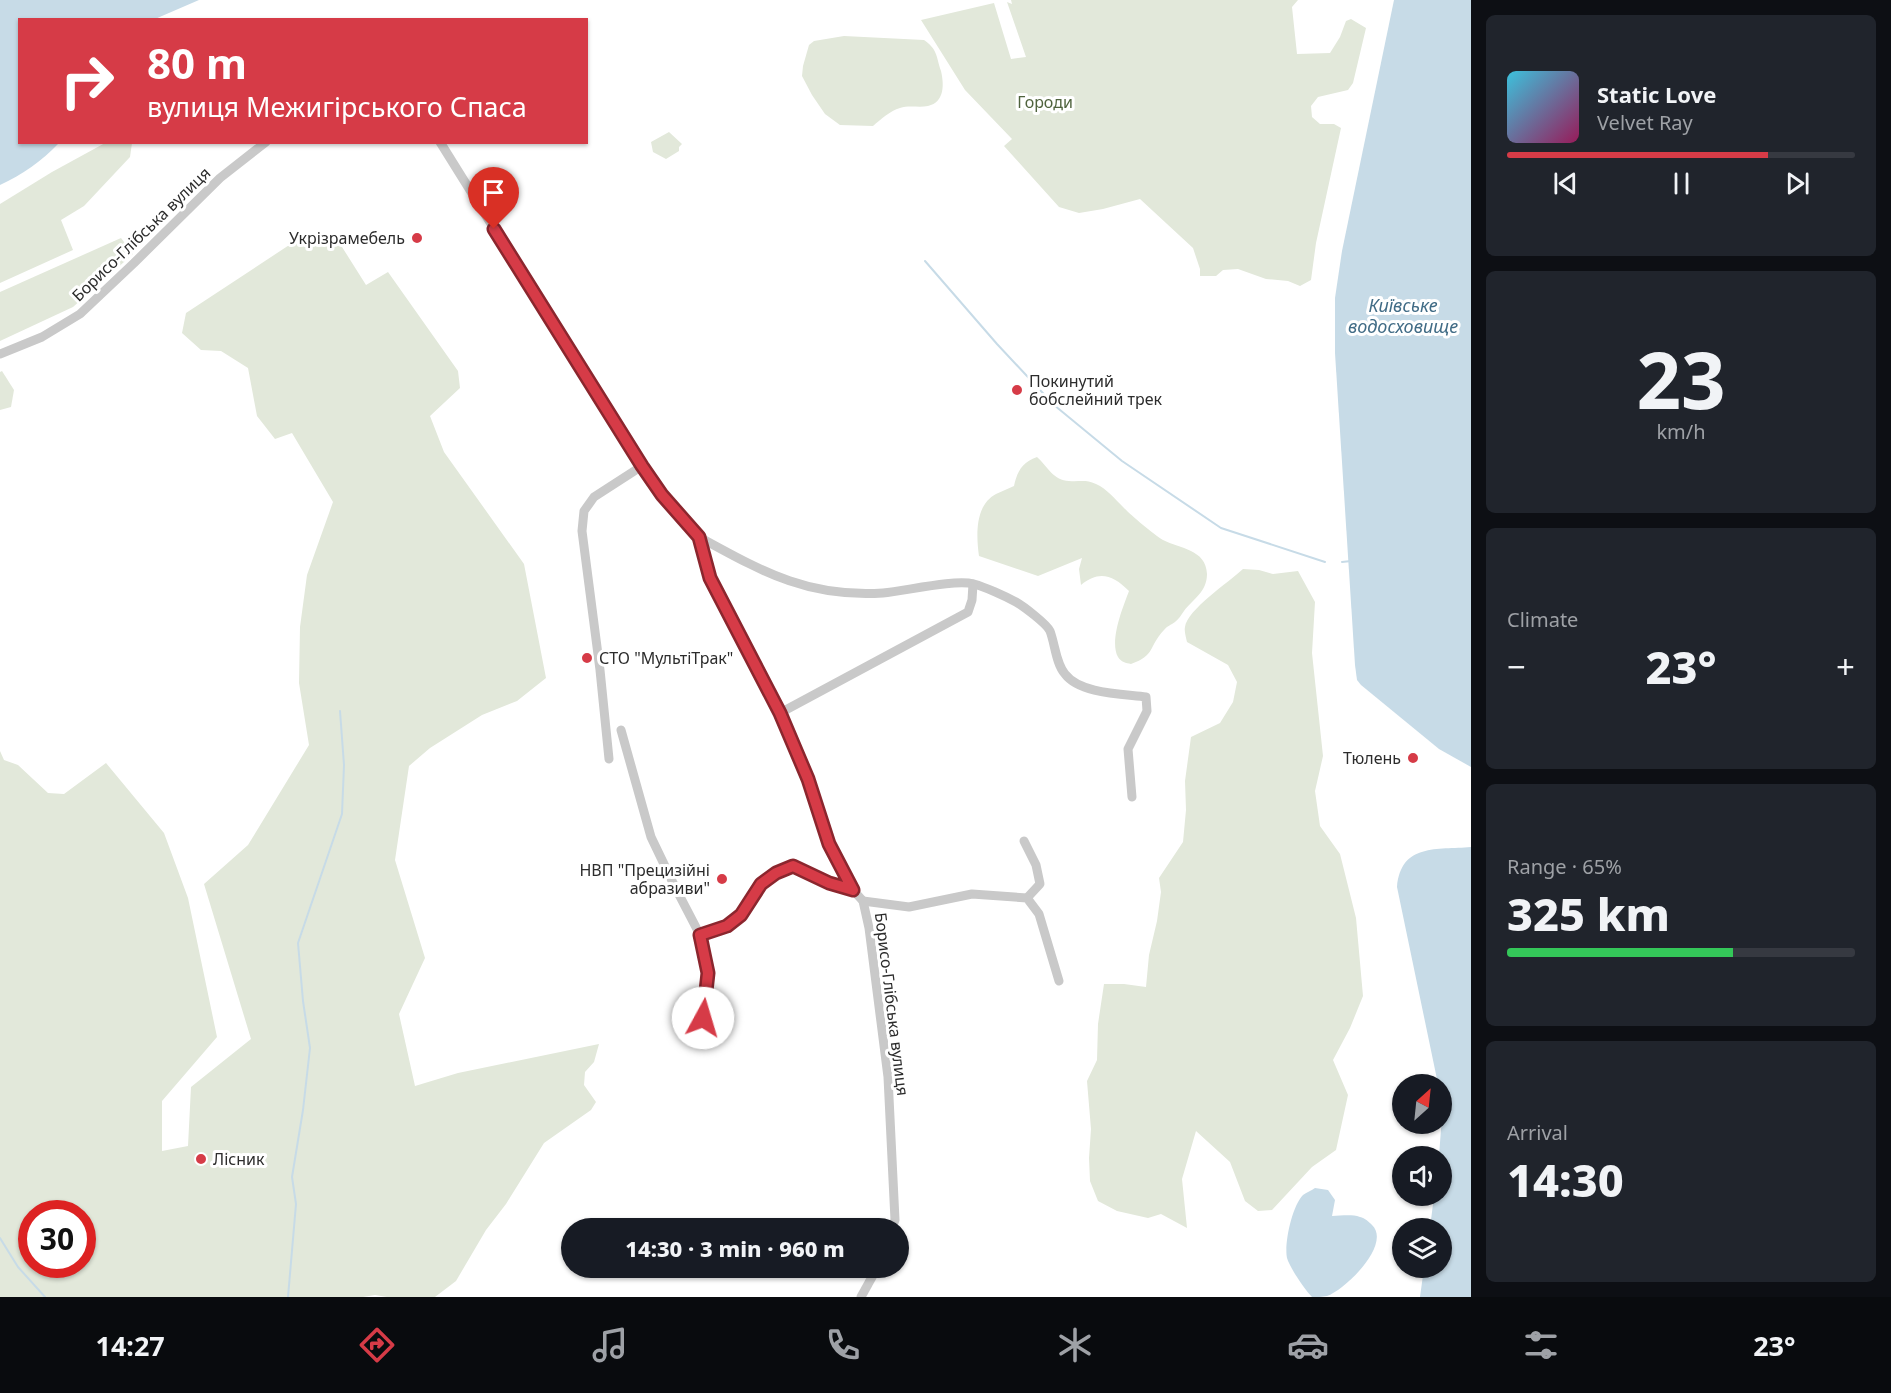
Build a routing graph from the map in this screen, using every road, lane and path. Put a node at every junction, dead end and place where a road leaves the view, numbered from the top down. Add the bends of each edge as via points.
1 (263, 144) edge
2 (441, 144) edge
3 (0, 354) edge
4 (642, 466) junction
5 (699, 537) junction
6 (973, 584) junction
7 (780, 713) junction
8 (621, 730) dead end
9 (609, 759) dead end
10 (1131, 797) dead end
11 (1024, 841) dead end
12 (853, 890) junction
13 (1027, 898) junction
14 (863, 901) junction
15 (700, 935) junction
16 (1059, 981) dead end
17 (703, 1018) dead end
18 (896, 1218) edge
19 (871, 1278) edge
20 (861, 1297) edge

1 - 3 street, Борисо-Глібська вулиця via 220,178 80,314 42,337
2 - 4 street, Борисо-Глібська вулиця
4 - 5 street, Борисо-Глібська вулиця
4 - 9 street via 594,497 585,512 582,531
5 - 6 street via 776,577 814,589 857,595
5 - 7 street, Борисо-Глібська вулиця via 710,578
6 - 7 street via 968,612
6 - 10 street via 1016,602 1049,629 1065,675 1081,686 1146,697 1147,711 1128,749
7 - 12 street, Борисо-Глібська вулиця via 808,779 829,844
8 - 15 street via 651,837
11 - 13 street via 1040,884
12 - 14 street, Борисо-Глібська вулиця
12 - 15 street via 793,866 761,884 741,915 727,926
13 - 14 street via 972,894 909,907
13 - 16 street via 1039,914
14 - 18 street, Борисо-Глібська вулиця via 888,1077
15 - 17 street via 708,973
19 - 20 street

